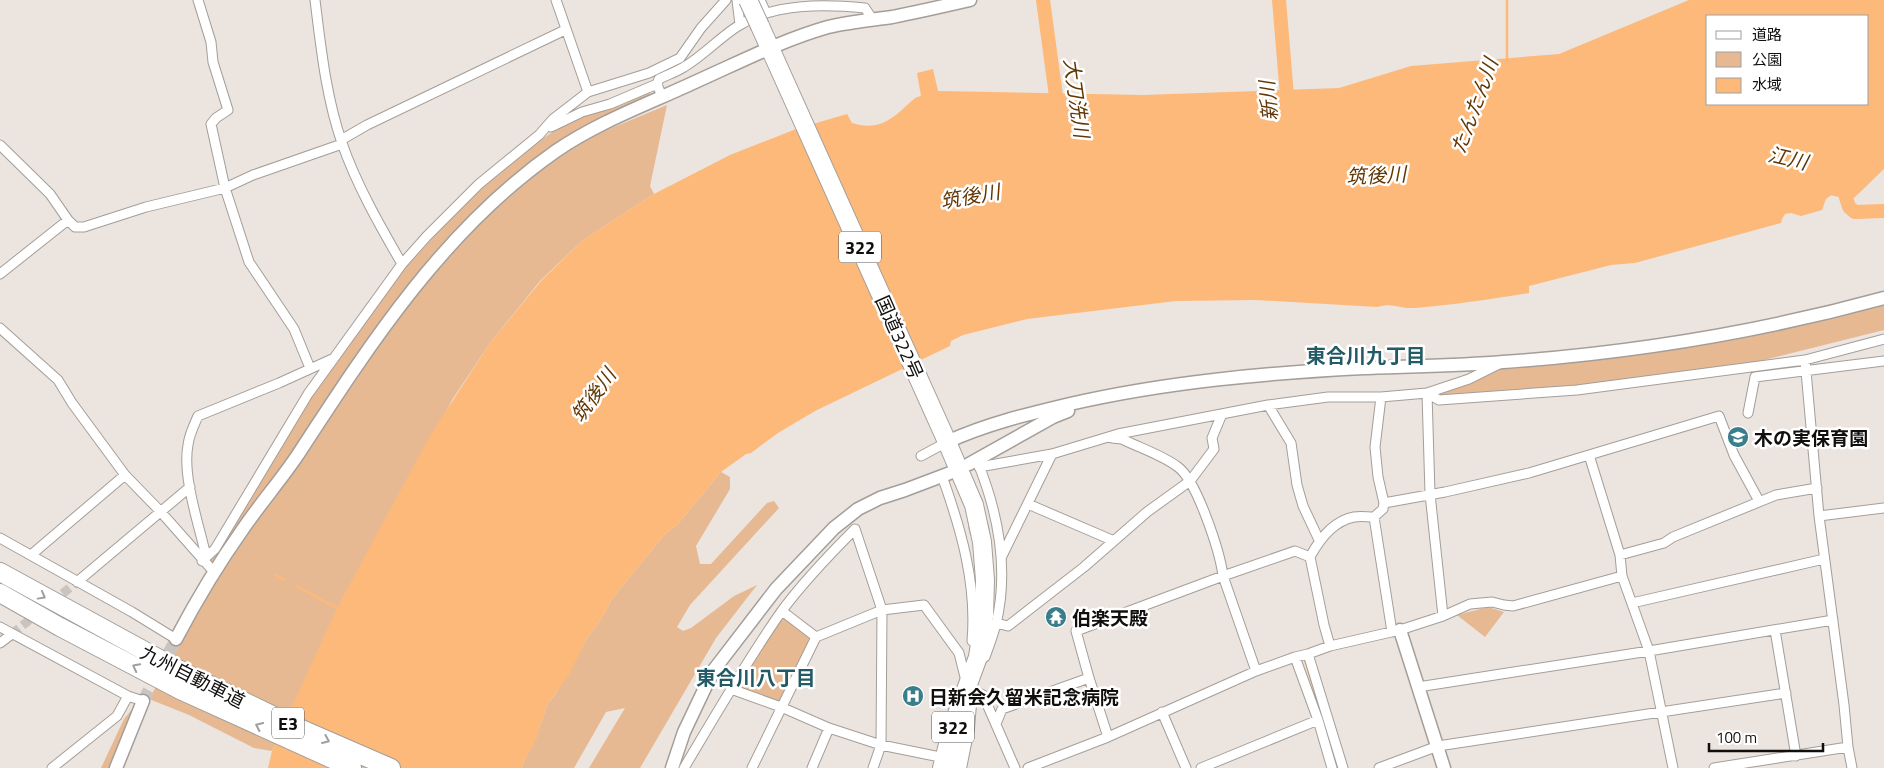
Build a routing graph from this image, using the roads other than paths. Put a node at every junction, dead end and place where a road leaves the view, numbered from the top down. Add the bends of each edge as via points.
1 (198, 0) edge
2 (315, 0) edge
3 (556, 0) edge
4 (726, 0) edge
5 (736, 0) edge
6 (748, 0) edge
7 (760, 0) edge
8 (970, 0) edge
9 (832, 3) edge
10 (763, 19) junction
11 (873, 20) junction
12 (740, 25) junction
13 (565, 30) junction
14 (773, 54) junction
15 (657, 84) junction
16 (588, 92) junction
17 (662, 97) junction
18 (539, 134) junction
19 (342, 142) junction
20 (0, 145) edge
21 (225, 188) junction
22 (68, 220) junction
23 (402, 264) junction
24 (0, 274) edge
25 (1884, 298) edge
26 (0, 328) edge
27 (1884, 339) edge
28 (332, 359) junction
29 (1805, 360) junction
30 (1884, 361) edge
31 (1501, 362) junction
32 (310, 368) junction
33 (1808, 371) junction
34 (1427, 393) junction
35 (1381, 397) junction
36 (1083, 401) junction
37 (1268, 405) junction
38 (1748, 413) dead end
39 (1222, 414) junction
40 (1110, 437) junction
41 (946, 438) junction
42 (1052, 454) junction
43 (1589, 455) junction
44 (921, 456) dead end
45 (975, 464) junction
46 (946, 474) joint
47 (125, 476) junction
48 (1190, 481) junction
49 (190, 487) junction
50 (1817, 488) junction
51 (1430, 494) junction
52 (1759, 501) junction
53 (1384, 503) junction
54 (1028, 504) junction
55 (1884, 508) edge
56 (160, 511) junction
57 (1819, 516) junction
58 (1374, 517) junction
59 (0, 538) edge
60 (1319, 540) junction
61 (1114, 541) junction
62 (31, 555) junction
63 (1620, 555) junction
64 (1310, 557) junction
65 (204, 558) junction
66 (1001, 558) junction
67 (1824, 559) junction
68 (0, 572) edge
69 (214, 572) junction
70 (1222, 576) junction
71 (1622, 576) junction
72 (78, 582) junction
73 (0, 593) edge
74 (1632, 603) junction
75 (882, 610) junction
76 (782, 611) junction
77 (1443, 616) junction
78 (1833, 620) junction
79 (996, 623) junction
80 (0, 627) edge
81 (1775, 630) junction
82 (1396, 631) junction
83 (12, 634) junction
84 (816, 637) junction
85 (176, 639) joint
86 (0, 644) edge
87 (1330, 646) junction
88 (1649, 651) junction
89 (1308, 654) junction
90 (1295, 657) junction
91 (1256, 671) junction
92 (1089, 678) junction
93 (183, 682) junction
94 (1418, 687) junction
95 (968, 688) junction
96 (731, 689) junction
97 (1786, 693) junction
98 (128, 696) junction
99 (143, 701) joint
100 (781, 707) junction
101 (1662, 711) junction
102 (1162, 712) junction
103 (1318, 720) junction
104 (996, 724) junction
105 (829, 728) junction
106 (1108, 737) junction
107 (881, 745) junction
108 (1438, 746) junction
109 (1848, 748) junction
110 (1796, 756) junction
111 (948, 765) edge
112 (52, 768) edge
113 (116, 768) edge
114 (352, 768) edge
115 (391, 768) edge
116 (672, 768) edge
117 (684, 768) edge
118 (752, 768) edge
119 (812, 768) edge
120 (874, 768) edge
121 (1015, 768) edge
122 (1028, 768) edge
123 (1186, 768) edge
124 (1201, 768) edge
125 (1332, 768) edge
126 (1343, 768) edge
127 (1379, 768) edge
128 (1444, 768) edge
129 (1673, 768) edge
130 (1714, 768) edge
131 (1852, 768) edge

1 - 21 street via 228,110 211,124
2 - 19 street via 324,75
3 - 13 street
4 - 16 street via 680,58 649,73
5 - 12 street
6 - 10 highway, 国道322号 / 322, bridge
7 - 10 street
8 - 11 street
9 - 10 street via 794,8
9 - 11 street via 865,8
10 - 12 street
10 - 14 highway, 国道322号 / 322
11 - 14 street via 831,26
12 - 15 street via 685,67 659,79
13 - 16 street
13 - 19 street via 375,121
14 - 17 street
14 - 41 highway, 国道322号 / 322
15 - 17 street
15 - 18 street via 582,112
16 - 18 street
17 - 69 street via 582,134 554,152 508,188 449,247 361,357 295,458
18 - 23 street via 479,184
19 - 21 street
19 - 23 street via 376,220
20 - 22 street via 50,194
21 - 22 street via 146,207 84,227 75,227
21 - 32 street via 249,262 294,329
22 - 24 street
23 - 28 street
25 - 31 street via 1669,343
26 - 47 street via 58,380
27 - 29 street
28 - 32 street
28 - 65 street via 289,424 215,549
29 - 33 street
29 - 34 street via 1577,390 1439,400
30 - 33 street
31 - 34 street via 1469,379
31 - 36 street via 1261,376 1165,385
32 - 49 street via 198,416 188,445
33 - 38 street via 1755,377
33 - 50 street
34 - 35 street
34 - 51 street
35 - 37 street via 1328,397
35 - 53 street via 1375,447
36 - 41 street
36 - 45 street
37 - 39 street
37 - 60 street via 1291,444 1303,506
39 - 40 street
39 - 48 street via 1212,438 1214,449
40 - 42 street
40 - 48 street via 1122,439 1179,467
41 - 44 street
41 - 95 highway, 国道322号 / 322 via 970,494 982,542 984,616 978,657
42 - 45 street
42 - 54 street
43 - 51 street
43 - 52 street via 1719,416 1734,455
43 - 63 street
45 - 66 street via 993,504 993,525
46 - 95 street via 965,532 971,576 973,628
46 - 116 street via 858,509 834,528 776,589 714,672 684,732
47 - 56 street
47 - 62 street
48 - 61 street
48 - 70 street via 1221,563
49 - 56 street
49 - 65 street
50 - 52 street
50 - 57 street
51 - 53 street
51 - 77 street
52 - 63 street via 1664,543
53 - 58 street via 1383,509
54 - 61 street
54 - 66 street
55 - 57 street
56 - 65 street
56 - 72 street
57 - 67 street
58 - 60 street via 1352,518 1338,524
58 - 82 street
59 - 62 street
60 - 64 street
61 - 79 street via 1008,626
62 - 72 street
63 - 71 street
64 - 70 street via 1295,551
64 - 87 street
65 - 69 street
66 - 79 street
67 - 74 street
67 - 78 street
68 -> 93 highway, 九州自動車道 / E3
69 - 85 street
70 - 91 street
70 - 92 street via 1076,631
71 - 74 street
71 - 77 street via 1514,606 1492,602 1470,604
72 - 85 street
93 -> 73 highway, 九州自動車道 / E3 via 60,627
74 - 88 street
75 - 76 street via 855,529 821,563
75 - 84 street
75 - 95 street via 924,605 959,653
75 - 107 street
76 - 84 street
76 - 96 street
77 - 82 street
78 - 81 street
78 - 109 street
79 - 95 street via 977,682
80 - 83 street
81 - 88 street
81 - 97 street
82 - 87 street
82 - 94 street
83 - 86 street
83 - 98 street
84 - 100 street
87 - 89 street
88 - 94 street
88 - 101 street
89 - 90 street
89 - 126 street
90 - 91 street
90 - 103 street
91 - 102 street
92 - 104 street via 1002,709
92 - 106 street
114 -> 93 highway, 九州自動車道 / E3
93 -> 115 highway, 九州自動車道 / E3
94 - 108 street
95 - 104 street via 983,694
95 - 111 highway, 国道322号 / 322 via 953,725
96 - 100 street
96 - 117 street
97 - 101 street
97 - 110 street
98 - 99 street
98 - 112 street via 118,716
99 - 113 street
100 - 105 street
100 - 118 street
101 - 108 street
101 - 129 street
102 - 106 street
102 - 123 street
103 - 124 street
103 - 125 street
104 - 121 street
105 - 107 street
105 - 119 street
106 - 122 street
107 - 111 street
107 - 120 street
108 - 127 street
108 - 128 street
109 - 110 street
109 - 131 street
110 - 130 street

